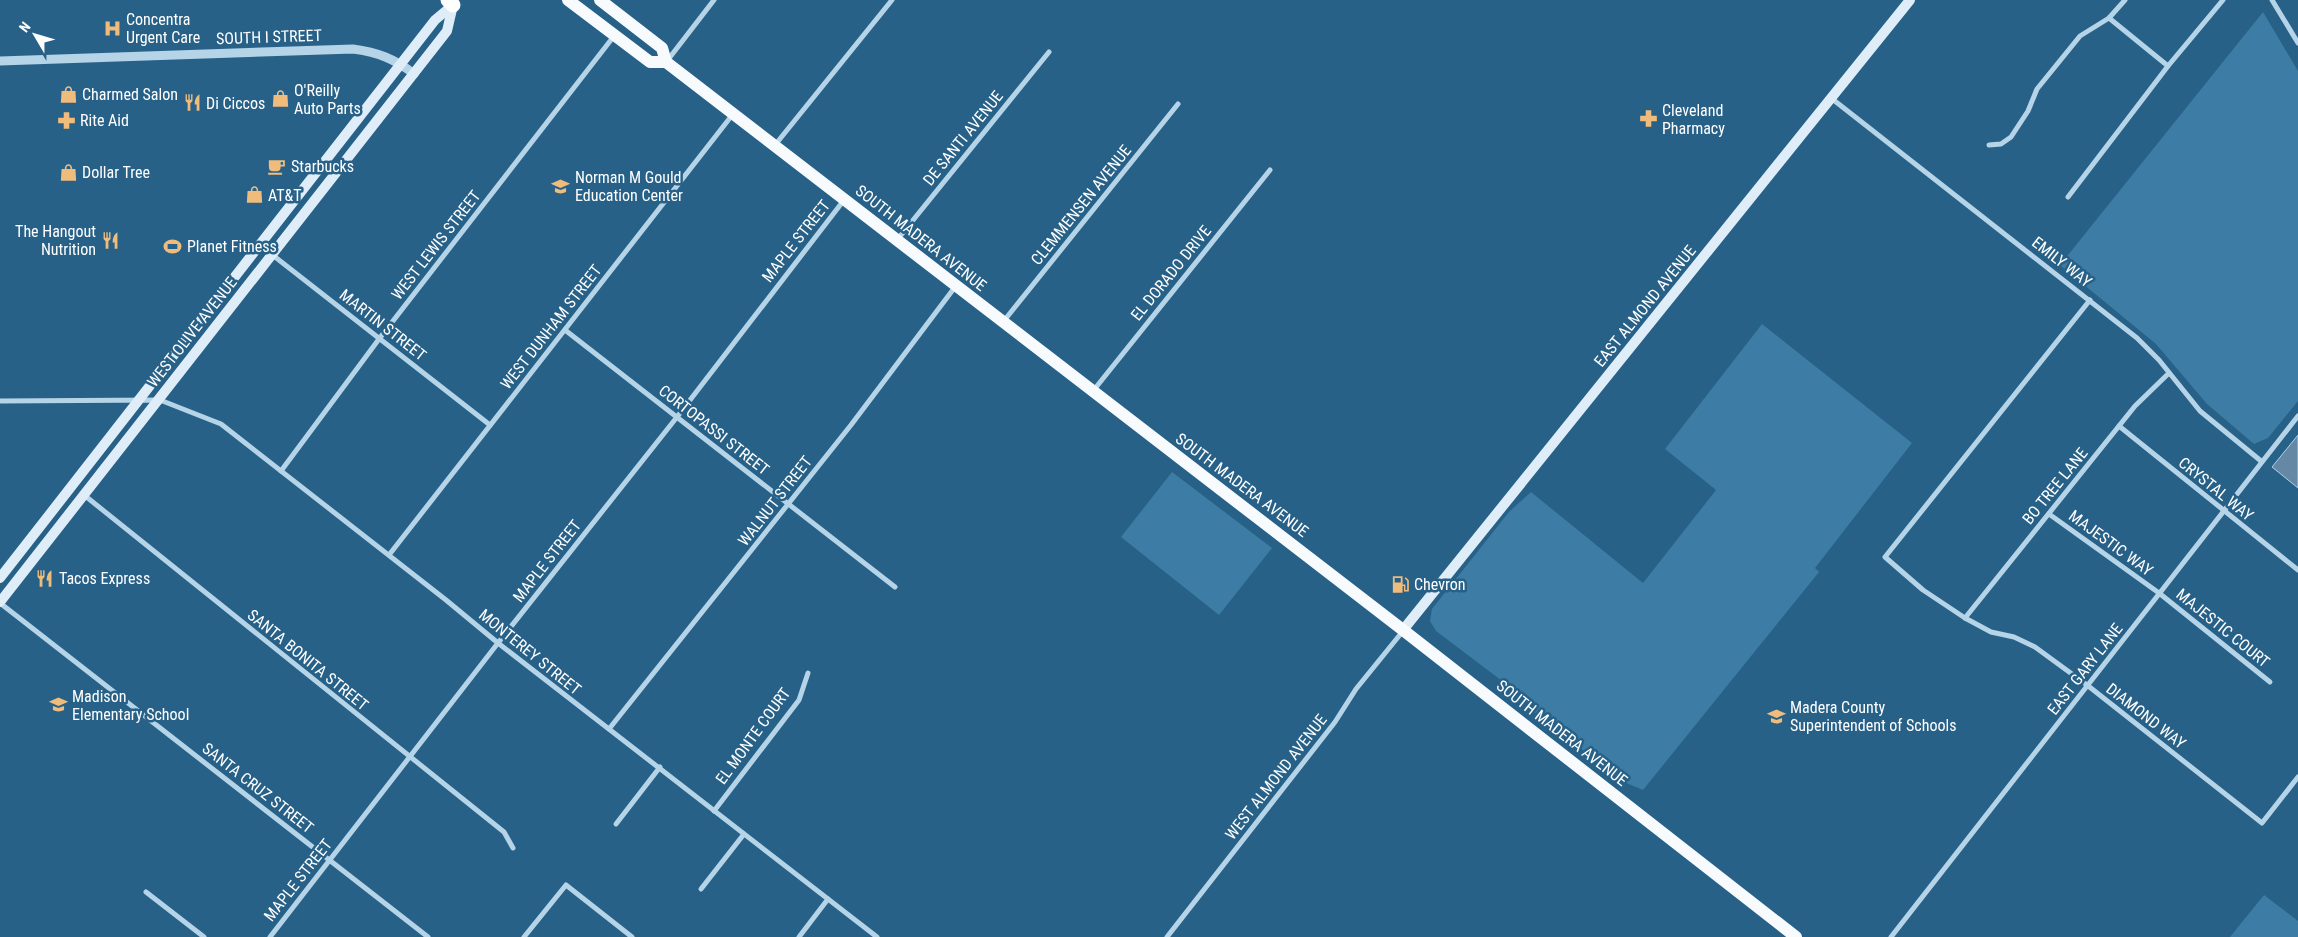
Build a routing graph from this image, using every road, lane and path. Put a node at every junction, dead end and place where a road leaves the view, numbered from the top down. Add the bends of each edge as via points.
1 (568, 0) edge
2 (600, 0) edge
3 (714, 0) edge
4 (892, 0) edge
5 (1910, 0) edge
6 (2124, 0) edge
7 (2223, 0) edge
8 (2272, 0) edge
9 (453, 2) edge
10 (2109, 18) junction
11 (614, 36) junction
12 (2298, 43) edge
13 (1049, 52) dead end
14 (0, 61) edge
15 (666, 62) junction
16 (401, 64) junction
17 (2168, 66) junction
18 (414, 74) junction
19 (1831, 98) junction
20 (1178, 104) dead end
21 (734, 114) junction
22 (1989, 145) dead end
23 (774, 146) junction
24 (1270, 170) dead end
25 (2068, 198) dead end
26 (844, 200) junction
27 (897, 240) junction
28 (260, 246) junction
29 (273, 255) junction
30 (956, 285) junction
31 (2090, 300) junction
32 (1003, 322) junction
33 (565, 330) junction
34 (379, 339) junction
35 (2169, 373) junction
36 (1093, 392) junction
37 (139, 400) junction
38 (160, 400) junction
39 (0, 401) edge
40 (2298, 416) edge
41 (677, 417) junction
42 (490, 425) junction
43 (2119, 426) junction
44 (2261, 461) junction
45 (281, 471) junction
46 (83, 495) junction
47 (789, 504) junction
48 (2224, 511) junction
49 (2049, 514) junction
50 (388, 555) junction
51 (4, 567) edge
52 (2298, 570) edge
53 (0, 578) edge
54 (895, 587) dead end
55 (2159, 593) junction
56 (0, 603) edge
57 (1965, 618) junction
58 (1403, 630) junction
59 (498, 643) junction
60 (808, 673) dead end
61 (2270, 682) dead end
62 (2088, 685) junction
63 (609, 730) junction
64 (409, 758) junction
65 (660, 767) junction
66 (2298, 777) edge
67 (714, 811) junction
68 (616, 824) dead end
69 (744, 834) junction
70 (514, 848) dead end
71 (330, 860) junction
72 (701, 889) dead end
73 (146, 892) dead end
74 (828, 899) junction
75 (204, 937) edge
76 (270, 937) edge
77 (428, 937) edge
78 (524, 937) edge
79 (632, 937) edge
80 (799, 937) edge
81 (877, 937) edge
82 (1167, 937) edge
83 (1796, 937) edge
84 (1891, 937) edge

1 - 11 main road, SOUTH MADERA AVENUE
2 - 15 main road, SOUTH MADERA AVENUE via 662,48
3 - 15 street
4 - 23 street
5 - 19 main road, EAST ALMOND AVENUE
6 - 10 street
7 - 17 street
8 - 12 street
9 - 16 main road, WEST OLIVE AVENUE
9 - 18 main road, WEST OLIVE AVENUE via 447,31
10 - 17 street
10 - 22 street via 2080,36 2037,89 2028,111 2011,137 2000,144
11 - 15 main road, SOUTH MADERA AVENUE via 650,62
11 - 34 street, WEST LEWIS STREET
13 - 27 street, DE SANTI AVENUE
14 - 16 street, SOUTH I STREET via 353,49 370,51
15 - 21 main road, SOUTH MADERA AVENUE
16 - 18 street, SOUTH I STREET
16 - 28 main road, WEST OLIVE AVENUE
17 - 25 street
18 - 29 main road, WEST OLIVE AVENUE
19 - 31 street, EMILY WAY
19 - 58 main road, EAST ALMOND AVENUE
20 - 32 street, CLEMMENSEN AVENUE
21 - 23 main road, SOUTH MADERA AVENUE
21 - 33 street, WEST DUNHAM STREET
23 - 26 main road, SOUTH MADERA AVENUE
24 - 36 street, EL DORADO DRIVE
26 - 27 main road, SOUTH MADERA AVENUE
26 - 41 street, MAPLE STREET
27 - 30 main road, SOUTH MADERA AVENUE
28 - 29 street, MARTIN STREET
28 - 37 main road, WEST OLIVE AVENUE
29 - 34 street, MARTIN STREET
29 - 38 main road, WEST OLIVE AVENUE
30 - 32 main road, SOUTH MADERA AVENUE
30 - 47 street, WALNUT STREET
31 - 35 street, EMILY WAY via 2149,348
31 - 57 street, DIAMOND WAY via 1886,557 1923,590
32 - 36 main road, SOUTH MADERA AVENUE
33 - 41 street, CORTOPASSI STREET
33 - 42 street, WEST DUNHAM STREET
34 - 42 street, MARTIN STREET
34 - 45 street, WEST LEWIS STREET
35 - 43 street, BO TREE LANE
35 - 44 street, EMILY WAY via 2200,411
36 - 58 main road, SOUTH MADERA AVENUE
37 - 38 street
37 - 39 street
37 - 51 main road, WEST OLIVE AVENUE
38 - 45 street, MONTEREY STREET via 220,424
38 - 46 main road, WEST OLIVE AVENUE
40 - 44 street, EAST GARY LANE
41 - 47 street, CORTOPASSI STREET
41 - 59 street, MAPLE STREET
42 - 50 street, WEST DUNHAM STREET
43 - 48 street, CRYSTAL WAY
43 - 49 street, BO TREE LANE
44 - 48 street, EAST GARY LANE
45 - 50 street, MONTEREY STREET
46 - 56 main road, WEST OLIVE AVENUE
46 - 64 street, SANTA BONITA STREET
47 - 54 street, CORTOPASSI STREET
47 - 63 street, WALNUT STREET
48 - 52 street, CRYSTAL WAY
48 - 55 street, EAST GARY LANE
49 - 55 street, MAJESTIC WAY
49 - 57 street, BO TREE LANE
50 - 59 street, MONTEREY STREET
51 - 53 main road, WEST OLIVE AVENUE
55 - 61 street, MAJESTIC COURT
55 - 62 street, EAST GARY LANE
56 - 71 street, SANTA CRUZ STREET
57 - 62 street, DIAMOND WAY via 1991,632 2014,637 2035,647
58 - 82 street, WEST ALMOND AVENUE
58 - 83 main road, SOUTH MADERA AVENUE
59 - 63 street, MONTEREY STREET
59 - 64 street, MAPLE STREET
60 - 67 street, EL MONTE COURT via 799,700
62 - 66 street, DIAMOND WAY via 2262,823
62 - 84 street, EAST GARY LANE
63 - 65 street, MONTEREY STREET
64 - 70 street, SANTA BONITA STREET via 504,832
64 - 71 street, MAPLE STREET
65 - 67 street, MONTEREY STREET
65 - 68 street
67 - 69 street, MONTEREY STREET
69 - 72 street
69 - 74 street, MONTEREY STREET
71 - 76 street, MAPLE STREET
71 - 77 street, SANTA CRUZ STREET
73 - 75 street
74 - 80 street
74 - 81 street, MONTEREY STREET
78 - 79 street via 566,885

